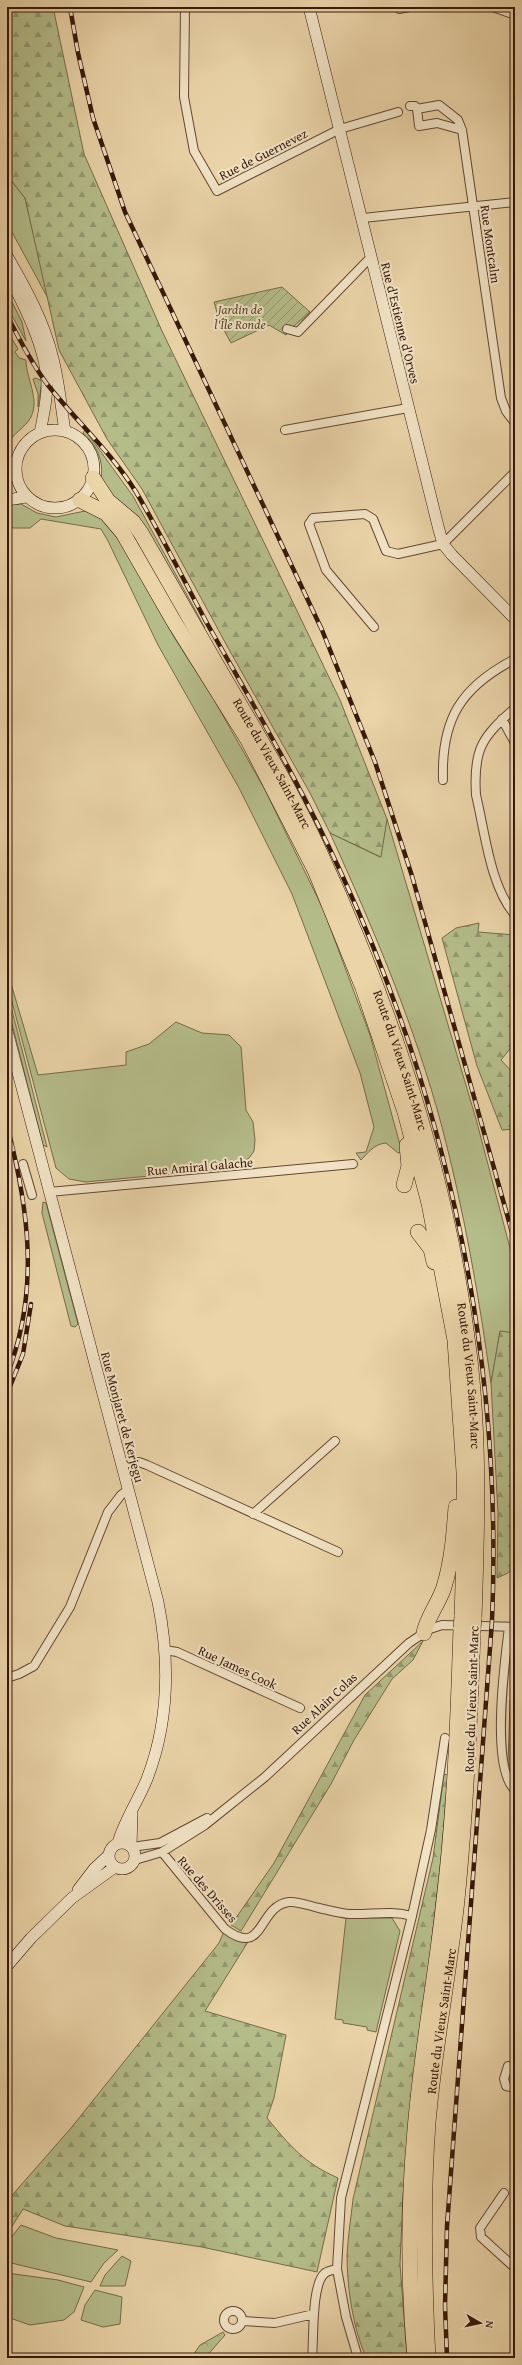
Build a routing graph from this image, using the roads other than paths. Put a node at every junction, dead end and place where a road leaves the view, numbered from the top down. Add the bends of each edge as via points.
1 (185, 7) edge
2 (309, 7) edge
3 (398, 7) edge
4 (409, 7) edge
5 (493, 7) edge
6 (515, 15) edge
7 (398, 112) dead end
8 (340, 129) junction
9 (462, 130) junction
10 (515, 202) edge
11 (473, 206) junction
12 (363, 218) junction
13 (7, 256) edge
14 (371, 257) junction
15 (7, 273) edge
16 (287, 329) dead end
17 (408, 408) junction
18 (515, 424) edge
19 (285, 430) dead end
20 (65, 431) junction
21 (40, 433) junction
22 (515, 472) edge
23 (11, 476) edge
24 (93, 478) junction
25 (26, 497) junction
26 (7, 500) edge
27 (80, 500) junction
28 (444, 544) junction
29 (515, 619) edge
30 (374, 627) dead end
31 (515, 659) edge
32 (515, 708) edge
33 (502, 719) junction
34 (515, 743) edge
35 (443, 780) dead end
36 (515, 915) edge
37 (7, 1032) edge
38 (405, 1112) junction
39 (23, 1164) dead end
40 (353, 1164) dead end
41 (404, 1185) dead end
42 (49, 1192) junction
43 (32, 1195) dead end
44 (418, 1232) dead end
45 (460, 1390) junction
46 (334, 1441) dead end
47 (121, 1464) junction
48 (128, 1490) junction
49 (253, 1514) junction
50 (338, 1552) dead end
51 (464, 1623) junction
52 (512, 1627) edge
53 (424, 1632) junction
54 (165, 1650) junction
55 (7, 1678) edge
56 (300, 1708) dead end
57 (445, 1738) dead end
58 (515, 1790) edge
59 (132, 1811) junction
60 (218, 1813) junction
61 (118, 1843) junction
62 (131, 1846) junction
63 (162, 1852) junction
64 (109, 1855) junction
65 (135, 1860) junction
66 (115, 1868) junction
67 (72, 1898) junction
68 (412, 1916) junction
69 (7, 1966) edge
70 (508, 2066) dead end
71 (515, 2088) edge
72 (504, 2194) dead end
73 (515, 2268) edge
74 (337, 2269) junction
75 (314, 2314) junction
76 (242, 2321) dead end
77 (312, 2358) edge
78 (358, 2358) edge
79 (415, 2358) edge
80 (428, 2358) edge

1 - 8 street, Rue de Guernevez via 186,105 194,151 217,191
2 - 8 street, Rue d'Estienne d'Orves
3 - 4 street via 399,10
5 - 6 street
7 - 8 street
8 - 12 street, Rue d'Estienne d'Orves
9 - 9 street, Rue Montcalm via 458,120 439,105 413,108 419,126 437,123
9 - 11 street, Rue Montcalm
10 - 11 street
11 - 12 street
11 - 18 street, Rue Montcalm via 501,398
12 - 14 street, Rue d'Estienne d'Orves
13 - 20 street via 30,296 44,328 54,361
14 - 16 street via 298,332
14 - 17 street, Rue d'Estienne d'Orves
15 - 21 street via 28,316 46,372 46,398
17 - 19 street
17 - 28 street, Rue d'Estienne d'Orves
20 - 21 street via 52,430
20 - 24 street via 85,444 94,466
21 - 23 street via 21,449
22 - 28 street
23 - 25 street
24 - 27 street
24 - 51 highway, Route du Vieux Saint-Marc via 108,501 133,522 141,533 290,793 348,916 398,1045 418,1108 442,1202 458,1275 470,1354 478,1500
25 - 26 street
25 - 27 street via 38,505 53,509 67,507
27 - 38 highway, Route du Vieux Saint-Marc via 106,513 132,545 173,620 248,740 279,798 339,925
28 - 29 street, Rue d'Estienne d'Orves
28 - 30 street via 398,554 386,551 373,519 365,514 313,518 309,524 326,570
31 - 35 street via 474,685 459,705 446,735 442,759
32 - 33 street
33 - 34 street
33 - 36 street via 485,736 479,750 475,781 498,887 506,905
37 - 42 street, Rue Monjaret de Kerjegu
38 - 41 highway via 409,1166
38 - 45 highway, Route du Vieux Saint-Marc via 429,1203 450,1302
39 - 43 street
40 - 42 street, Rue Amiral Galache
42 - 47 street, Rue Monjaret de Kerjegu
44 - 45 highway via 431,1249
45 - 51 highway, Route du Vieux Saint-Marc via 465,1522
45 - 53 highway via 457,1491 450,1566 444,1588
46 - 49 street
47 - 48 street, Rue Monjaret de Kerjegu
47 - 49 street via 147,1464
48 - 54 street, Rue Monjaret de Kerjegu via 158,1602
48 - 55 street via 108,1512 70,1607 34,1666
49 - 50 street
51 - 52 street, Rue Alain Colas
51 - 53 street, Rue Alain Colas via 437,1626
51 - 79 highway, Route du Vieux Saint-Marc via 450,1840 415,2129 409,2214 409,2290
51 - 80 highway, Route du Vieux Saint-Marc via 465,1818 457,1903 428,2129 424,2273
52 - 58 street via 501,1732 503,1767 509,1785
53 - 60 street, Rue Alain Colas via 265,1777
54 - 56 street, Rue James Cook via 177,1652
54 - 59 street, Rue Monjaret de Kerjegu via 166,1691 160,1735 147,1777
57 - 68 street, Route du Vieux Saint-Marc via 431,1830
59 - 61 street, Rue Monjaret de Kerjegu via 121,1830
59 - 62 street, Rue Monjaret de Kerjegu
60 - 62 street, Rue Alain Colas via 160,1843
60 - 63 street, Rue Alain Colas via 205,1825
61 - 62 street
61 - 64 street
62 - 65 street
63 - 65 street, Rue Alain Colas
63 - 68 street, Rue des Drisses via 225,1929 237,1938 246,1939 256,1935 269,1913 289,1902 349,1914 385,1912
64 - 66 street via 110,1862
64 - 67 street via 94,1869
65 - 66 street via 127,1869
66 - 67 street
67 - 69 street
68 - 74 street, Route du Vieux Saint-Marc via 341,2198
70 - 71 street via 504,2079 506,2086
72 - 73 street via 480,2228 481,2237
74 - 75 street via 322,2276 316,2293
74 - 78 street, Route du Vieux Saint-Marc via 346,2317
75 - 76 street via 276,2323
75 - 77 street

